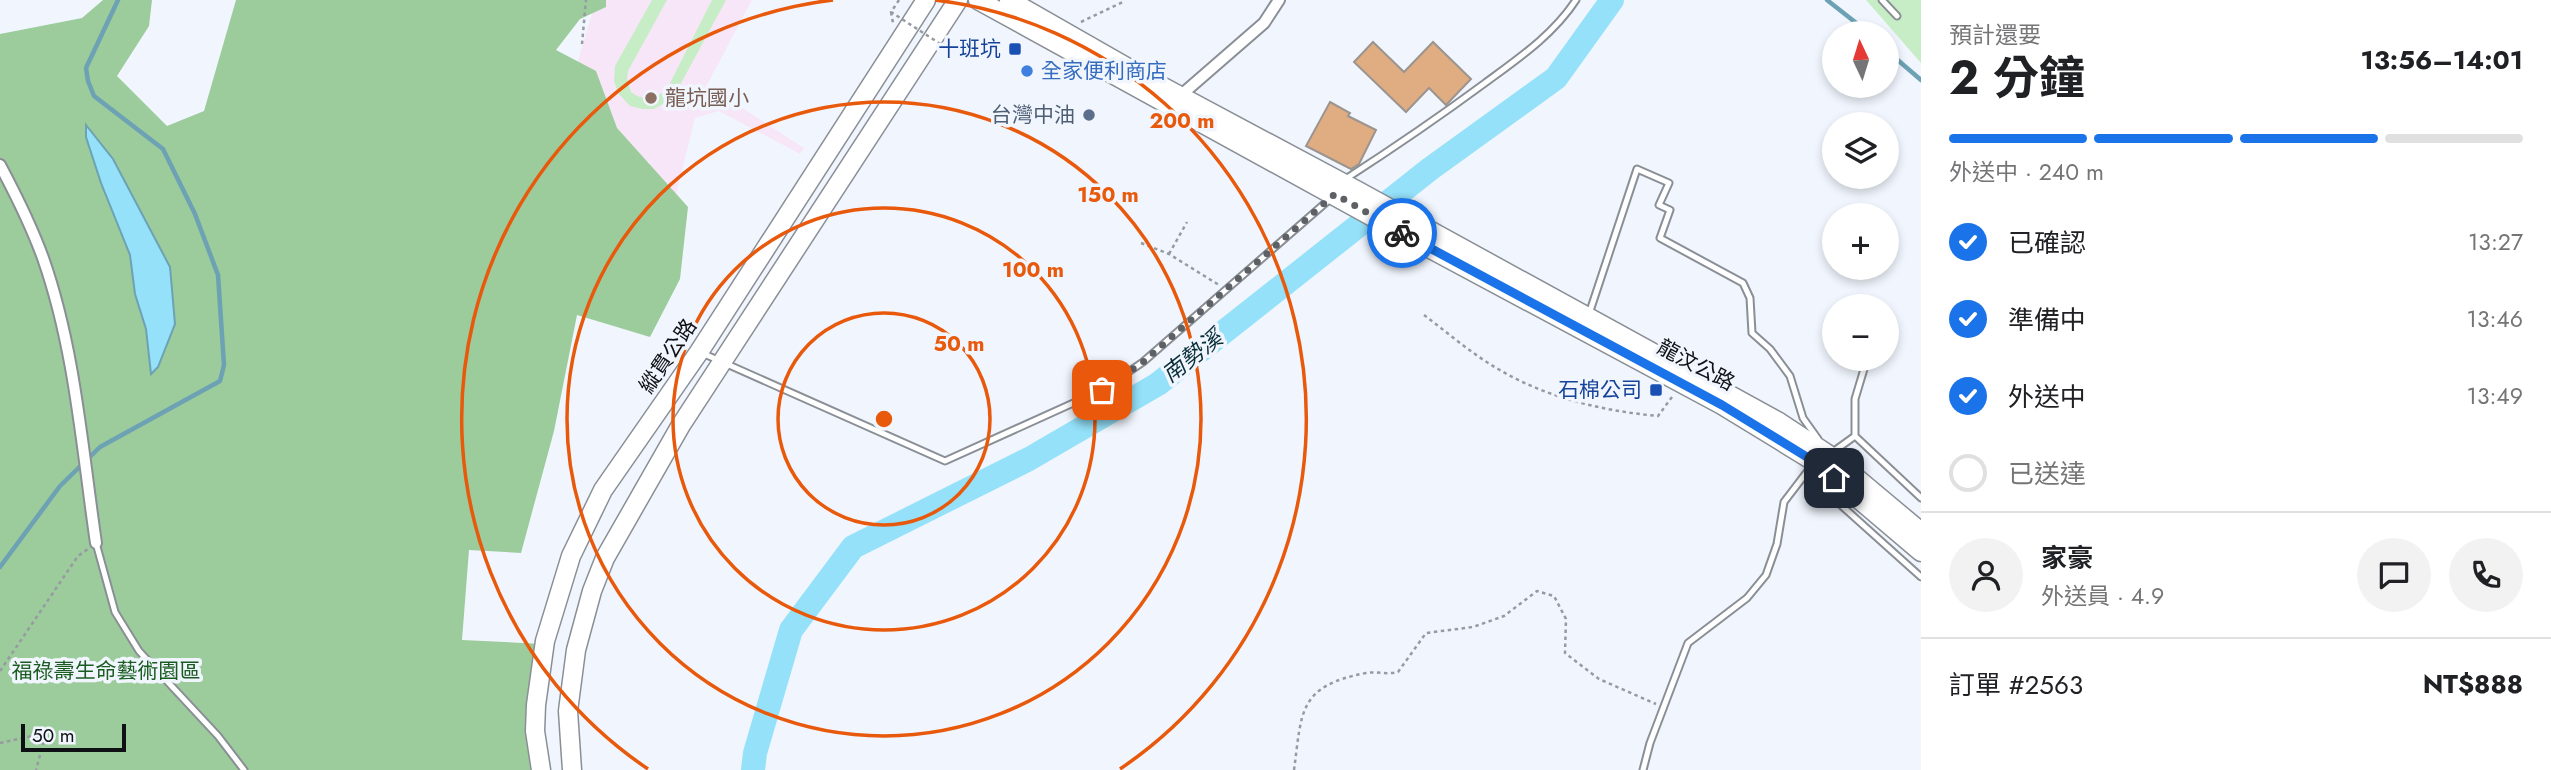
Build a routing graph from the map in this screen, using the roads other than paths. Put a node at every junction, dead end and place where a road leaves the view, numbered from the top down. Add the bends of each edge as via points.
1 (926, 0) edge
2 (958, 0) edge
3 (978, 0) edge
4 (1009, 0) edge
5 (1279, 0) edge
6 (1576, 0) edge
7 (1882, 0) edge
8 (1897, 16) dead end
9 (1084, 51) junction
10 (1134, 79) junction
11 (1180, 96) junction
12 (0, 165) edge
13 (1346, 192) junction
14 (1584, 323) junction
15 (699, 352) junction
16 (722, 361) junction
17 (1864, 371) edge
18 (1855, 436) junction
19 (1822, 458) junction
20 (1921, 498) edge
21 (1921, 532) edge
22 (96, 543) joint
23 (1921, 552) edge
24 (1921, 577) edge
25 (244, 770) edge
26 (541, 770) edge
27 (572, 770) edge
28 (1643, 770) edge

1 - 15 main road, 縱貫公路
2 - 16 main road
3 - 9 main road
4 - 9 main road via 1068,34
5 - 11 street via 1265,23
6 - 13 lane via 1563,20 1534,47
7 - 8 lane
9 - 10 main road
10 - 11 main road
10 - 13 main road
11 - 13 main road
12 - 22 street via 43,260 68,354
13 - 14 main road, 龍汶公路
13 - 16 lane via 1143,362 1102,390 945,461
14 - 19 main road, 龍汶公路 via 1683,384
14 - 19 main road, 龍汶公路 via 1768,416
14 - 19 lane via 1637,169 1669,183 1660,205 1670,210 1660,238 1742,283 1749,298 1752,332 1790,376
15 - 16 lane
15 - 26 main road, 縱貫公路 via 603,490 571,556 545,641 537,692 535,731
16 - 27 main road via 623,524 592,592 571,681
17 - 18 lane via 1856,399
18 - 19 lane
18 - 20 lane
19 - 21 main road, 龍汶公路
19 - 23 main road, 龍汶公路
19 - 24 lane via 1823,489
19 - 28 lane via 1784,502 1766,575 1747,598 1688,643
22 - 25 lane via 115,612 139,650

